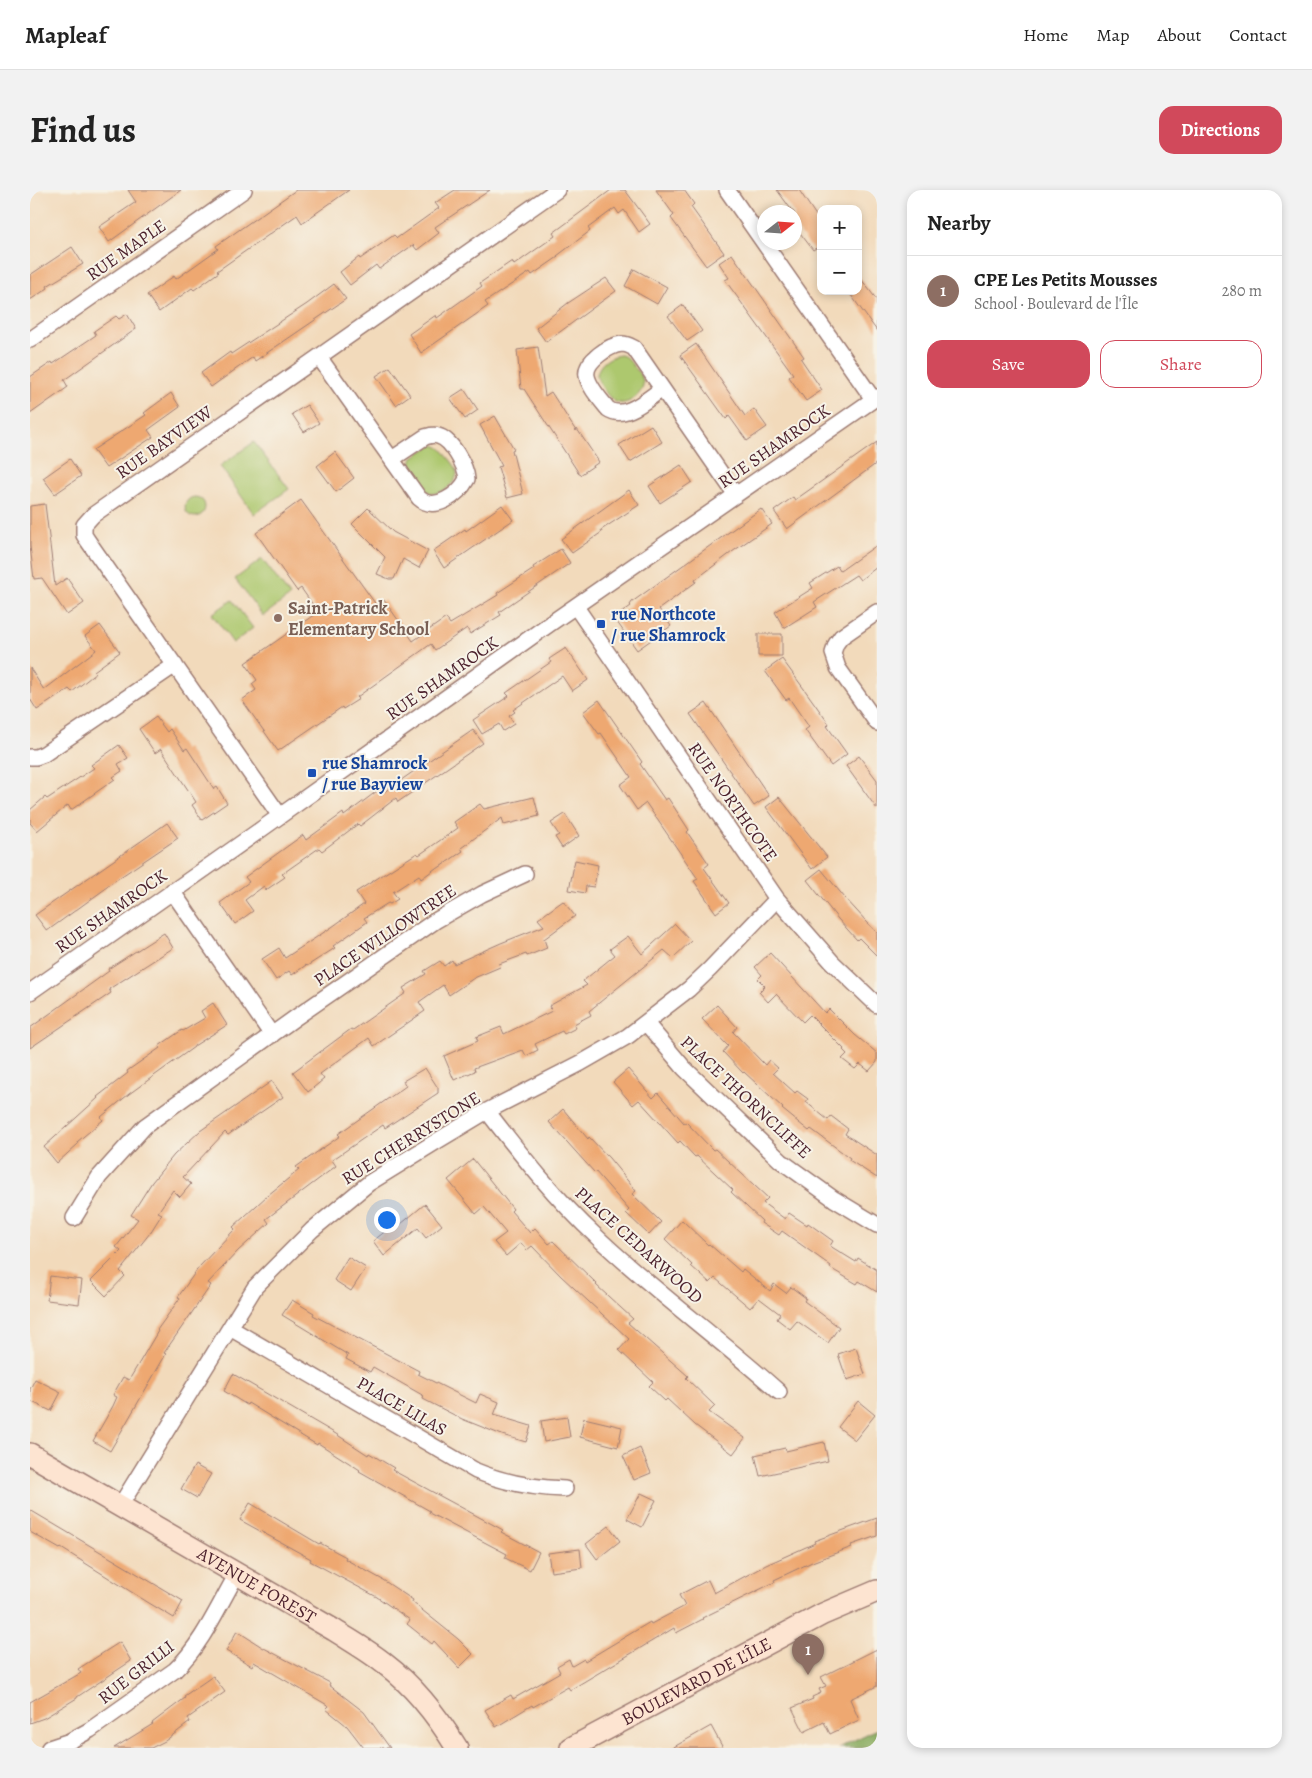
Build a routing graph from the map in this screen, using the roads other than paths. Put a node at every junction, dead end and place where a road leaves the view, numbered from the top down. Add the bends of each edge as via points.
1 (244, 190) edge
2 (557, 190) edge
3 (727, 190) edge
4 (30, 340) edge
5 (319, 357) junction
6 (662, 389) junction
7 (875, 398) edge
8 (392, 460) junction
9 (736, 495) junction
10 (576, 607) junction
11 (877, 612) edge
12 (175, 665) junction
13 (877, 723) edge
14 (30, 757) edge
15 (280, 816) junction
16 (524, 874) dead end
17 (172, 891) junction
18 (777, 899) junction
19 (30, 992) edge
20 (877, 1005) edge
21 (646, 1022) junction
22 (272, 1035) junction
23 (487, 1111) junction
24 (74, 1218) dead end
25 (877, 1225) edge
26 (230, 1328) junction
27 (779, 1392) dead end
28 (30, 1454) edge
29 (566, 1489) dead end
30 (120, 1506) junction
31 (237, 1574) junction
32 (877, 1591) edge
33 (48, 1748) edge
34 (457, 1748) edge
35 (571, 1748) edge

1 - 4 street, RUE MAPLE
2 - 5 street, RUE BAYVIEW
3 - 7 street
5 - 8 street
5 - 12 street, RUE BAYVIEW via 93,515 84,525 84,535
6 - 6 street via 634,348 628,345 610,349 588,364 590,382 613,412 630,410
6 - 9 street
7 - 9 street, RUE SHAMROCK
8 - 8 street via 419,498 429,504 441,502 458,491 467,479 463,464 449,443 438,436 425,437
9 - 10 street, RUE SHAMROCK
10 - 15 street, RUE SHAMROCK
10 - 18 street, RUE NORTHCOTE
11 - 13 street via 841,637 833,652 838,668
12 - 14 street via 44,754
12 - 15 street, RUE BAYVIEW
15 - 17 street, RUE SHAMROCK
16 - 22 street, PLACE WILLOWTREE via 435,922
17 - 19 street, RUE SHAMROCK
17 - 22 street
18 - 20 street, RUE NORTHCOTE via 832,962
18 - 21 street, RUE CHERRYSTONE via 710,969
21 - 23 street, RUE CHERRYSTONE via 581,1063
21 - 25 street, PLACE THORNCLIFFE via 684,1068 781,1161
22 - 24 street, PLACE WILLOWTREE via 145,1126 99,1177
23 - 26 street, RUE CHERRYSTONE via 368,1184 312,1230 255,1287
23 - 27 street, PLACE CEDARWOOD via 538,1175 596,1236 646,1282
26 - 29 street, PLACE LILAS via 476,1471 518,1484
26 - 30 street, RUE CHERRYSTONE
28 - 30 street, AVENUE FOREST
30 - 31 street, AVENUE FOREST
31 - 33 street, RUE GRILLI via 186,1660 90,1730
31 - 34 street, AVENUE FOREST via 387,1665 424,1701
32 - 35 street, BOULEVARD DE L'ÎLE via 806,1623

